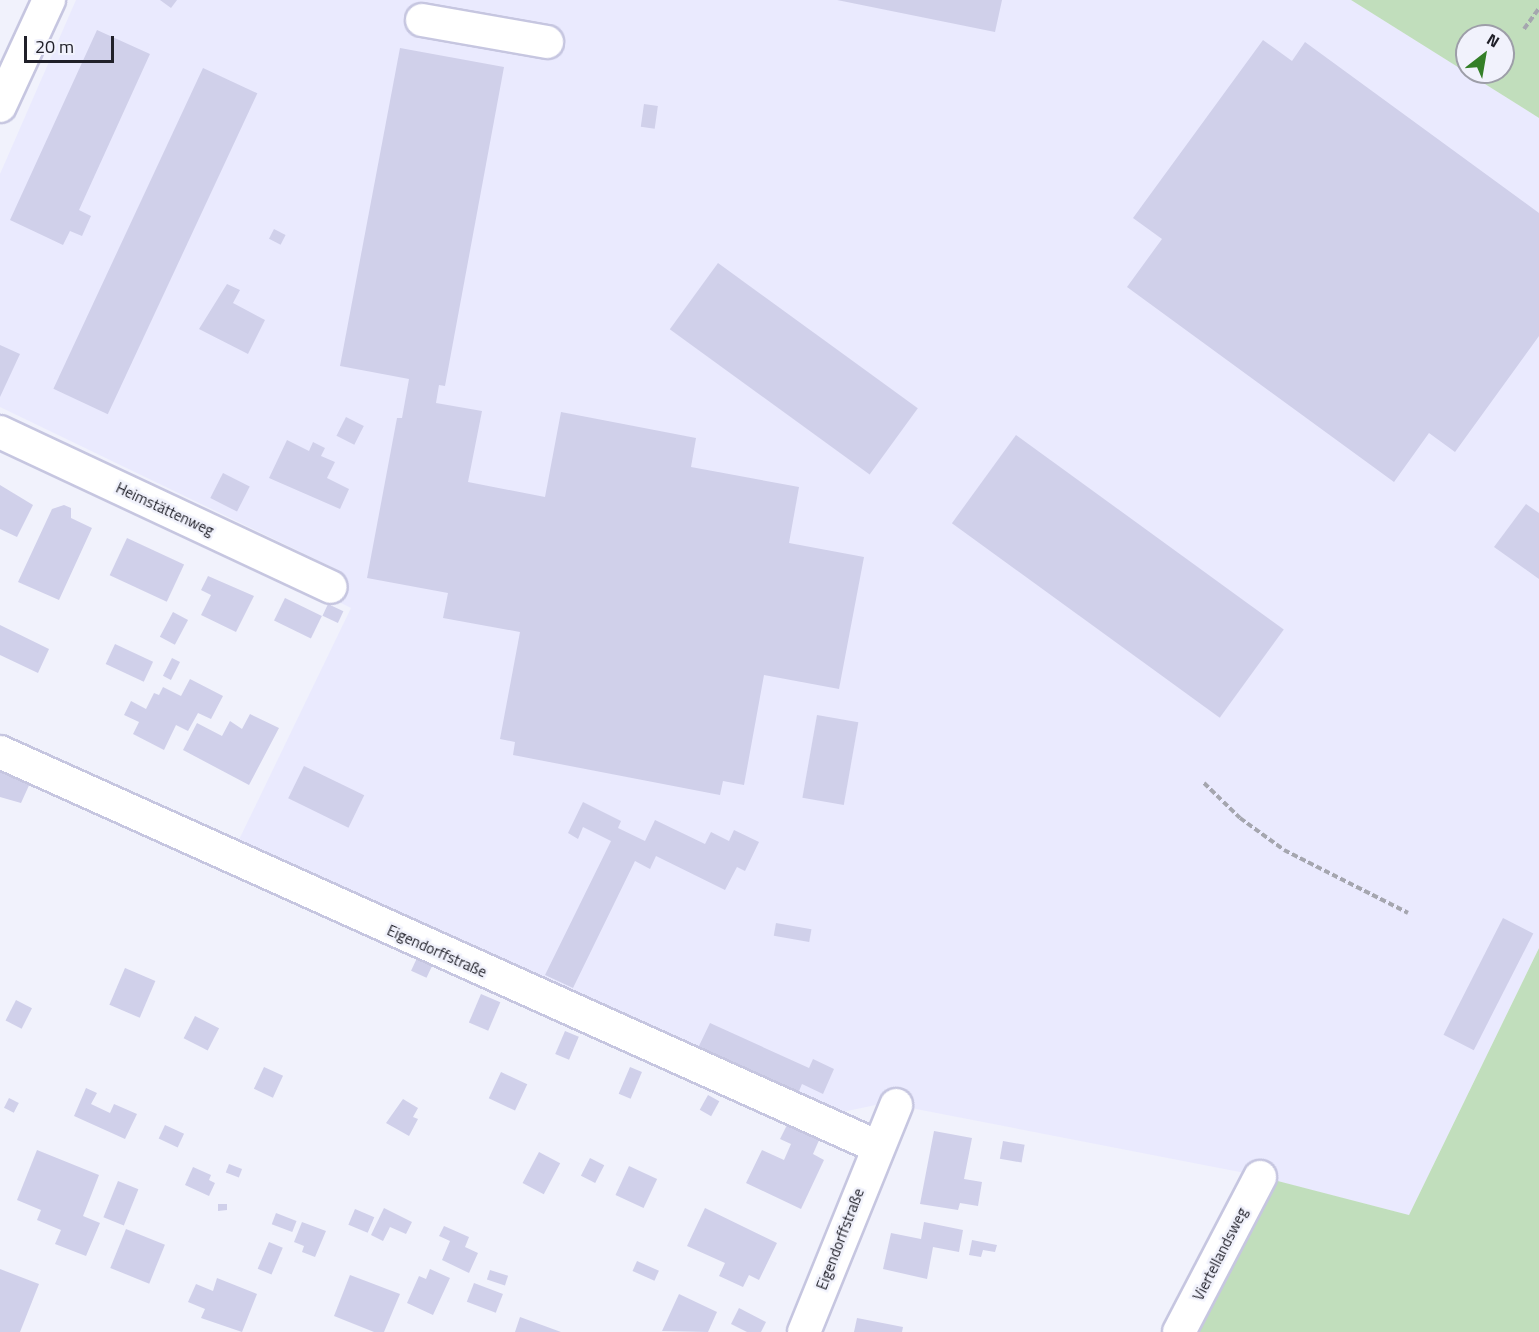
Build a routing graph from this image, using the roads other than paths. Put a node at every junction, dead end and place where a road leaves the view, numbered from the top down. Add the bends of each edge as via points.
1 (49, 0) edge
2 (422, 20) dead end
3 (547, 42) dead end
4 (0, 106) edge
5 (0, 432) edge
6 (331, 587) dead end
7 (0, 752) edge
8 (896, 1105) dead end
9 (876, 1146) junction
10 (1260, 1177) dead end
11 (804, 1332) edge
12 (1179, 1332) edge

1 - 4 street
2 - 3 street
5 - 6 street, Heimstättenweg
7 - 9 street, Eigendorffstraße
8 - 9 street, Eigendorffstraße
9 - 11 street, Eigendorffstraße
10 - 12 street, Viertellandsweg

